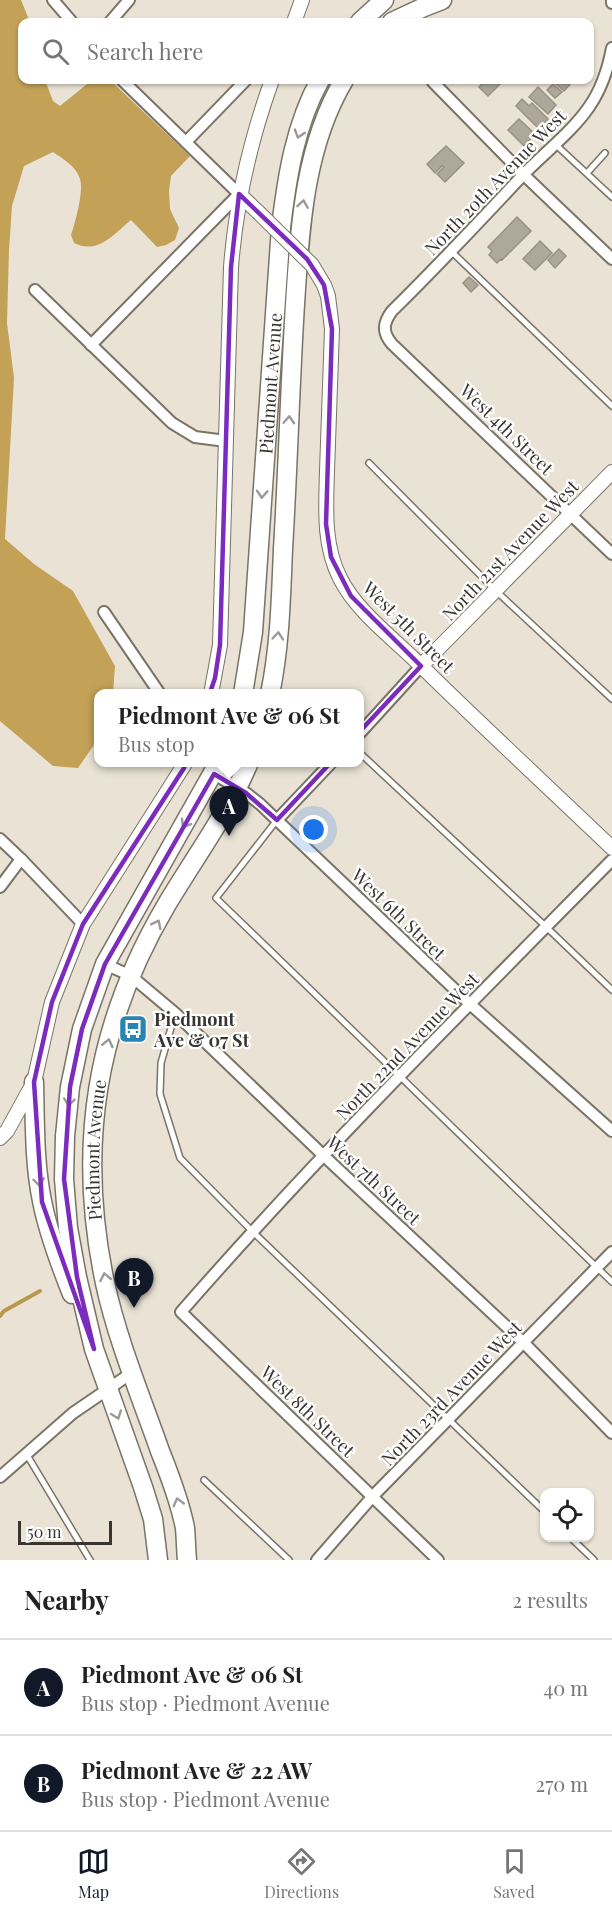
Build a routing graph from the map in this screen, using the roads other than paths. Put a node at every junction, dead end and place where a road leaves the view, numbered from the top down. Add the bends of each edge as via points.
1 (53, 0) edge
2 (129, 0) edge
3 (302, 0) edge
4 (374, 0) edge
5 (384, 0) edge
6 (418, 0) edge
7 (442, 0) edge
8 (69, 18) edge
9 (113, 18) edge
10 (295, 18) edge
11 (356, 18) edge
12 (364, 18) edge
13 (397, 18) edge
14 (401, 18) edge
15 (612, 48) edge
16 (126, 84) edge
17 (242, 84) edge
18 (271, 84) edge
19 (318, 84) edge
20 (342, 84) edge
21 (434, 84) edge
22 (186, 141) junction
23 (555, 144) junction
24 (604, 153) dead end
25 (586, 173) junction
26 (524, 175) junction
27 (239, 194) junction
28 (612, 197) edge
29 (452, 252) junction
30 (612, 259) edge
31 (35, 290) dead end
32 (384, 327) joint
33 (91, 345) junction
34 (612, 406) edge
35 (226, 441) junction
36 (369, 463) dead end
37 (612, 472) edge
38 (570, 514) junction
39 (612, 554) edge
40 (495, 590) junction
41 (104, 612) dead end
42 (421, 666) junction
43 (157, 689) edge
44 (212, 689) edge
45 (244, 689) edge
46 (271, 689) edge
47 (612, 699) edge
48 (364, 729) edge
49 (364, 757) edge
50 (183, 767) edge
51 (247, 767) edge
52 (327, 767) edge
53 (217, 768) edge
54 (237, 787) junction
55 (277, 820) junction
56 (0, 839) edge
57 (612, 848) edge
58 (21, 859) junction
59 (612, 860) edge
60 (0, 887) edge
61 (83, 924) junction
62 (546, 926) junction
63 (105, 964) junction
64 (130, 976) junction
65 (612, 990) edge
66 (470, 1004) junction
67 (175, 1012) junction
68 (398, 1077) junction
69 (34, 1082) junction
70 (612, 1131) edge
71 (0, 1138) edge
72 (324, 1156) junction
73 (252, 1231) junction
74 (612, 1252) edge
75 (597, 1268) junction
76 (612, 1282) edge
77 (181, 1312) joint
78 (524, 1342) junction
79 (94, 1349) junction
80 (133, 1372) junction
81 (108, 1389) junction
82 (449, 1419) junction
83 (612, 1433) edge
84 (27, 1455) junction
85 (0, 1477) edge
86 (204, 1480) dead end
87 (373, 1496) junction
88 (540, 1507) edge
89 (575, 1542) edge
90 (90, 1560) edge
91 (158, 1560) edge
92 (187, 1560) edge
93 (289, 1560) edge
94 (317, 1560) edge
95 (438, 1560) edge
96 (594, 1560) edge

1 - 8 street
2 - 9 street
3 - 10 street
4 - 11 highway
5 - 12 highway
6 - 13 highway
7 - 14 highway
15 - 23 street, North 20th Avenue West via 596,96
16 - 22 street
17 - 22 street
18 - 27 street
19 -> 45 highway, Piedmont Avenue via 297,137 282,216 253,632
46 -> 20 highway, Piedmont Avenue via 279,628 302,213 320,134
21 - 26 street
22 - 27 street
23 - 25 lane
23 - 26 street, North 20th Avenue West
24 - 25 lane
25 - 28 lane
26 - 29 street, North 20th Avenue West
26 - 30 street
27 - 33 street
27 - 35 street via 231,267
27 - 42 street, West 5th Street, bridge via 312,264 324,285 332,329 327,471 327,535 332,557 339,577 355,601
29 - 32 street, North 20th Avenue West via 392,310
29 - 34 lane
31 - 33 street
32 - 38 street, West 4th Street via 392,344
33 - 35 street via 179,429 200,439
35 - 44 street via 220,645
36 - 40 lane
37 - 38 street, North 21st Avenue West
38 - 39 street, West 4th Street
38 - 40 street, North 21st Avenue West
40 - 42 street, North 21st Avenue West
40 - 47 lane
41 - 43 street
42 - 48 street, North 21st Avenue West
42 - 57 street, West 5th Street
49 - 62 lane
50 - 61 street
51 - 54 highway, Piedmont Avenue
52 - 55 street
53 - 54 street, West 6th Street
53 -> 63 highway, Piedmont Avenue
54 - 55 street, West 6th Street
64 -> 54 highway, Piedmont Avenue via 166,906
55 - 66 street, West 6th Street
55 - 68 lane via 216,898
56 - 58 street
58 - 60 street
58 - 61 street
59 - 62 street, North 22nd Avenue West
61 - 69 street via 52,1002
62 - 65 lane
62 - 66 street, North 22nd Avenue West
63 - 64 street, West 7th Street
63 -> 79 highway, Piedmont Avenue via 82,1029 65,1136 68,1228
64 - 67 street, West 7th Street
80 -> 64 highway, Piedmont Avenue via 105,1284 91,1181 95,1099 109,1034
66 - 68 street, North 22nd Avenue West
66 - 70 street, West 6th Street
67 - 72 street, West 7th Street
67 - 73 lane via 161,1063 160,1094 180,1158
68 - 72 street, North 22nd Avenue West
68 - 75 lane
69 - 71 street
69 -> 79 highway via 42,1202 66,1279
72 - 73 street, North 22nd Avenue West
72 - 78 street, West 7th Street
73 - 77 street, North 22nd Avenue West
73 - 82 lane
74 - 75 street, North 23rd Avenue West
75 - 76 lane
75 - 78 street, North 23rd Avenue West
77 - 87 street, West 8th Street
78 - 82 street, North 23rd Avenue West
78 - 83 street, West 7th Street
79 - 81 highway, Piedmont Avenue
80 - 81 street
92 -> 80 highway, Piedmont Avenue via 174,1486
81 - 84 street via 73,1413
81 -> 91 highway, Piedmont Avenue via 150,1509
82 - 87 street, North 23rd Avenue West
82 - 88 lane
84 - 85 street
84 - 90 lane
86 - 93 lane
87 - 94 street, North 23rd Avenue West
87 - 95 street, West 8th Street
89 - 96 lane

